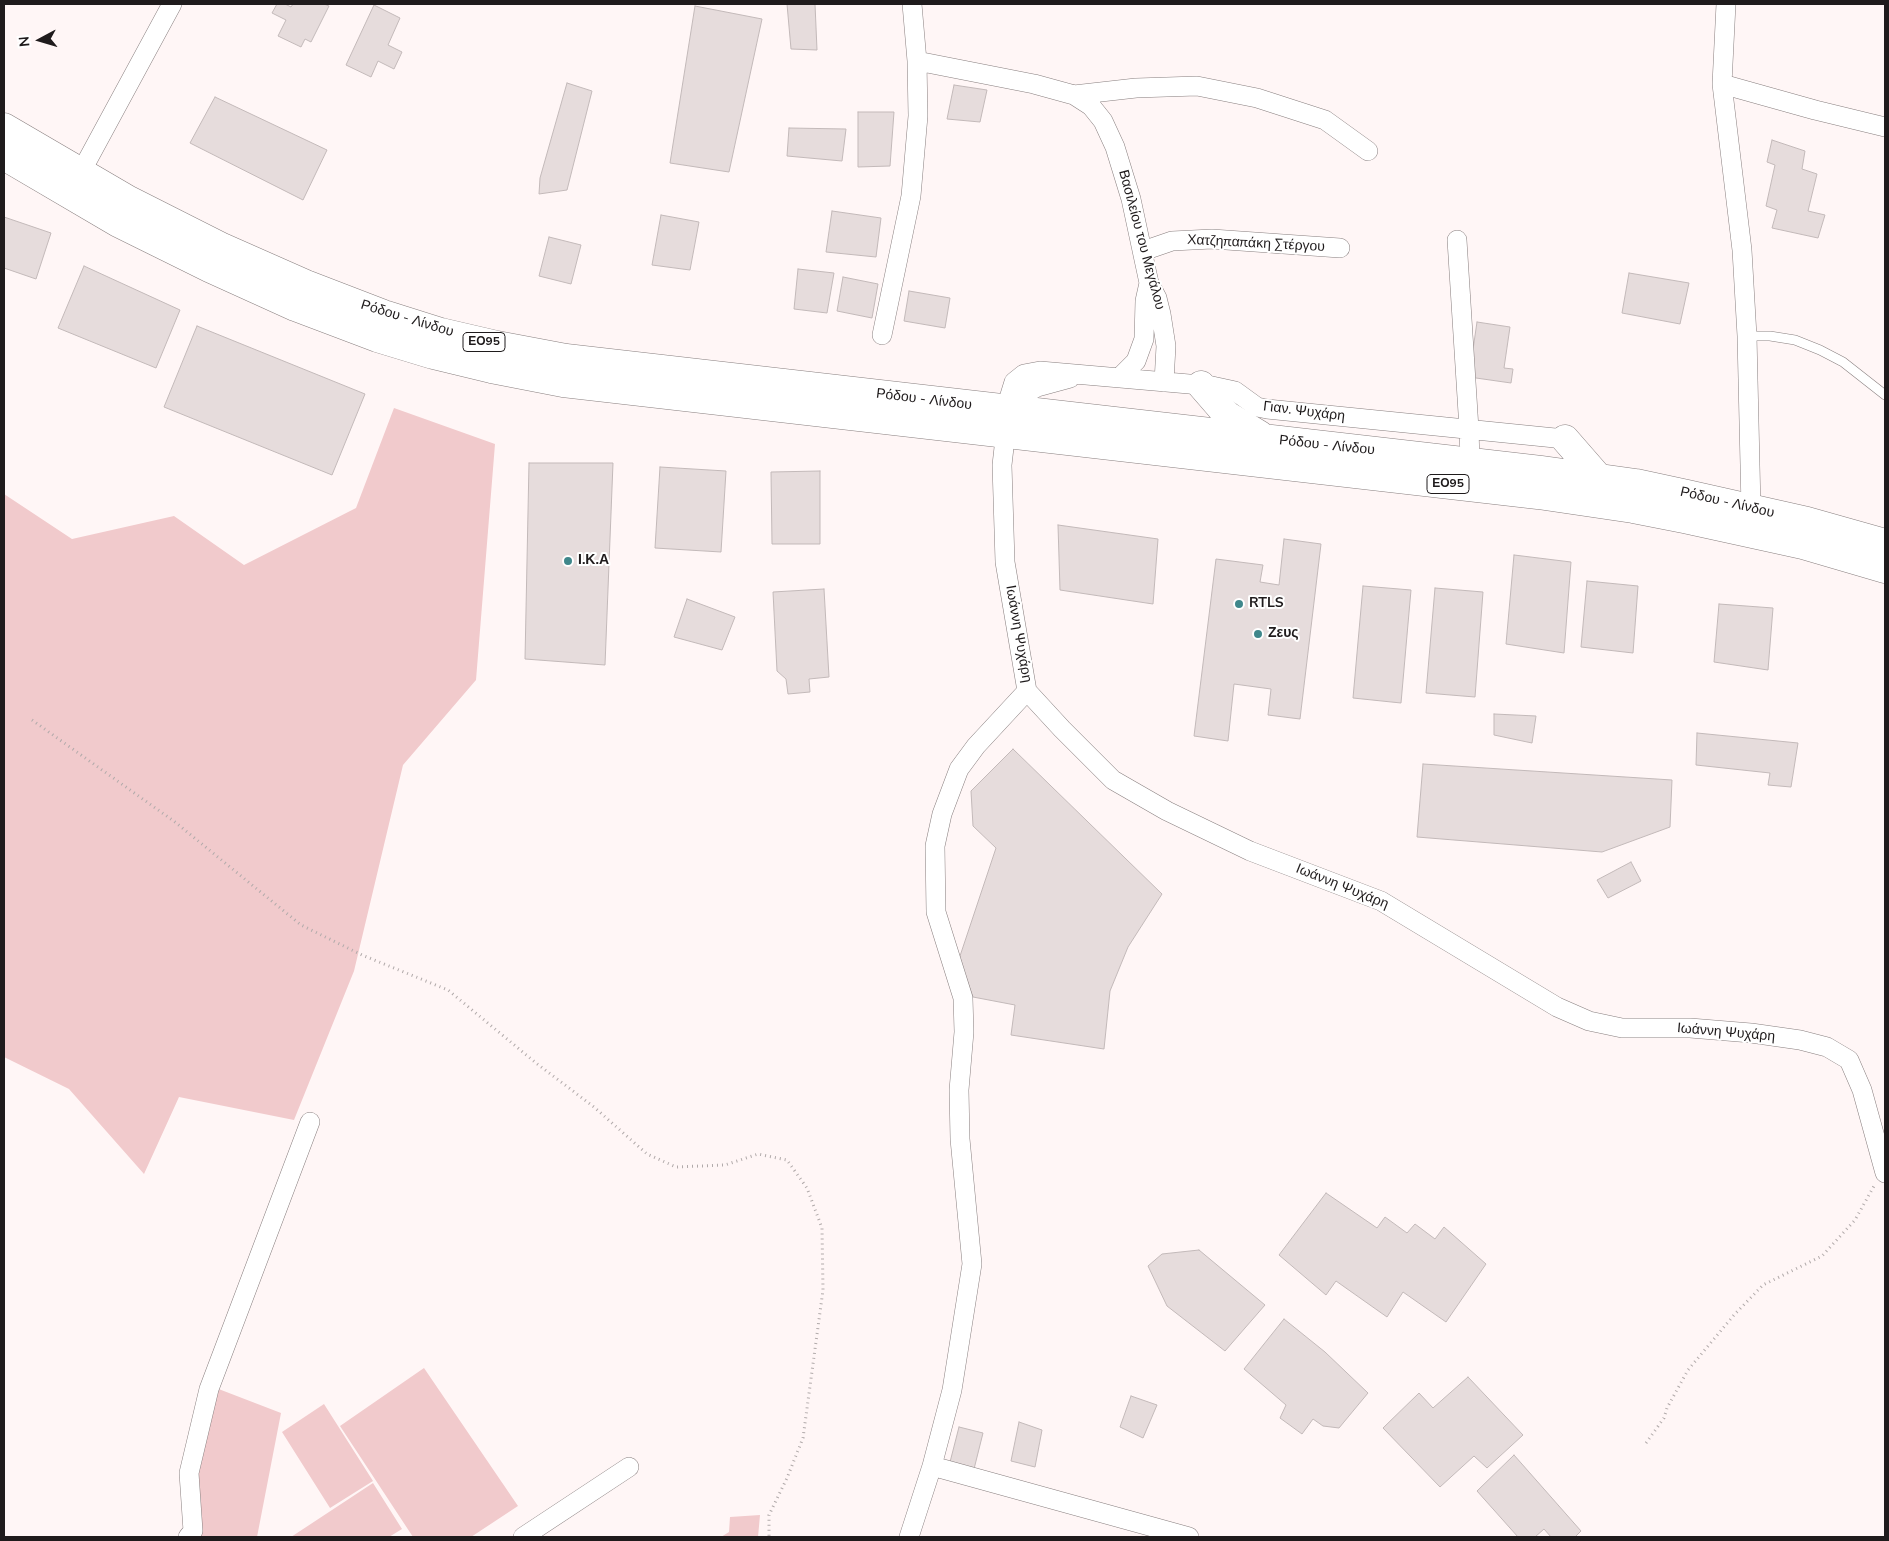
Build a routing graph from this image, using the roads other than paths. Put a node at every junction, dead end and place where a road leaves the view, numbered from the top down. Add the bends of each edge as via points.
1 (172, 4) edge
2 (912, 4) edge
3 (1726, 4) edge
4 (917, 61) junction
5 (1722, 84) junction
6 (1074, 95) junction
7 (4, 127) edge
8 (1885, 127) edge
9 (1368, 151) dead end
10 (4, 156) edge
11 (81, 172) junction
12 (1457, 240) dead end
13 (1340, 248) dead end
14 (1143, 251) junction
15 (1149, 283) junction
16 (882, 335) dead end
17 (1747, 336) junction
18 (1120, 377) junction
19 (1164, 382) junction
20 (1201, 385) junction
21 (1885, 395) edge
22 (1006, 422) junction
23 (1470, 429) junction
24 (1268, 439) junction
25 (1565, 439) joint
26 (1470, 461) junction
27 (1599, 478) junction
28 (1750, 508) junction
29 (1885, 542) edge
30 (1885, 569) edge
31 (1027, 691) junction
32 (310, 1122) dead end
33 (1884, 1170) edge
34 (932, 1466) junction
35 (629, 1467) dead end
36 (188, 1537) edge
37 (523, 1537) edge
38 (909, 1537) edge
39 (1188, 1537) edge

1 - 11 street
2 - 4 street
3 - 5 street
4 - 6 street, Βασιλείου του Μεγάλου
4 - 16 street via 918,116 911,196
5 - 8 street
5 - 17 street via 1742,250
6 - 9 street via 1197,86 1257,98 1326,120
6 - 14 street, Βασιλείου του Μεγάλου via 1091,106 1103,121 1115,147
7 - 11 main road, Ρόδου - Λίνδου / ΕΟ95
10 - 22 main road, Ρόδου - Λίνδου / ΕΟ95 via 118,223 209,268 336,324 434,355 563,383
11 - 22 main road, Ρόδου - Λίνδου / ΕΟ95 via 195,233 298,280 441,332 566,358
12 - 23 street
13 - 14 street, Χατζηπαπάκη Στέργου via 1212,239 1172,241
14 - 15 street, Βασιλείου του Μεγάλου
15 - 18 street via 1144,339 1136,361
15 - 19 street, Βασιλείου του Μεγάλου via 1157,298 1164,330
17 - 21 lane via 1794,340 1820,350 1843,362
17 - 28 street
18 - 19 street, Γιαν. Ψυχάρη
18 - 22 street, Γιαν. Ψυχάρη via 1095,375 1037,387 1020,397
19 - 20 street, Γιαν. Ψυχάρη
20 - 23 street, Γιαν. Ψυχάρη via 1235,391 1262,408
20 - 24 main road via 1227,415
22 - 24 main road, Ρόδου - Λίνδου / ΕΟ95
22 - 30 main road, Ρόδου - Λίνδου / ΕΟ95 via 1633,509 1804,545
22 - 31 street, Ιωάννη Ψυχάρη via 1002,465 1005,562
23 - 25 street, Γιαν. Ψυχάρη
23 - 26 street
24 - 26 main road, Ρόδου - Λίνδου / ΕΟ95
25 - 27 main road
26 - 27 main road, Ρόδου - Λίνδου / ΕΟ95
27 - 28 main road, Ρόδου - Λίνδου / ΕΟ95
28 - 29 main road, Ρόδου - Λίνδου / ΕΟ95
31 - 33 street, Ιωάννη Ψυχάρη via 1113,780 1167,811 1250,851 1382,900 1557,1007 1589,1021 1622,1028 1690,1028 1800,1040 1827,1047 1849,1060 1862,1090
31 - 34 street via 959,769 942,814 935,846 936,912 963,998 960,1139 972,1264 952,1390
32 - 36 street via 209,1390 189,1473 192,1531
34 - 38 street
34 - 39 street
35 - 37 street

